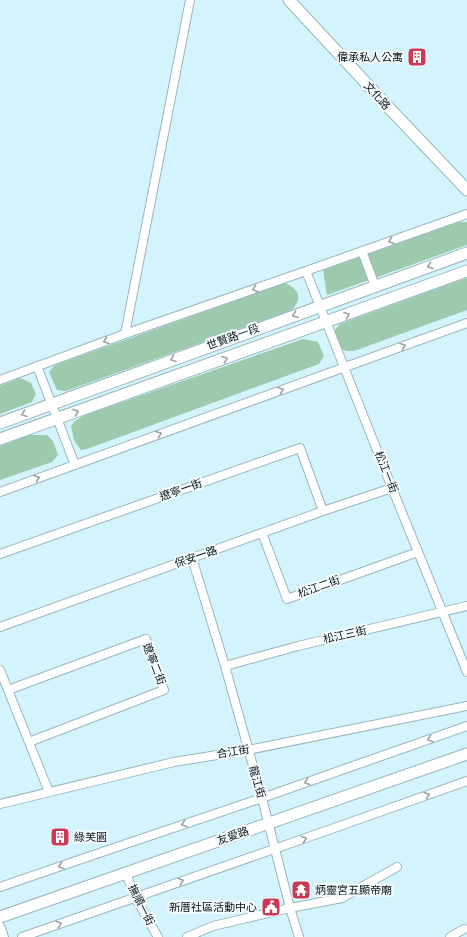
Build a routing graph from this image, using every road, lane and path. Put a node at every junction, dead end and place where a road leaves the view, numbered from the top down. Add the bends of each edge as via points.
1 (190, 0) edge
2 (289, 0) edge
3 (467, 190) edge
4 (467, 214) edge
5 (362, 251) junction
6 (467, 252) edge
7 (306, 271) junction
8 (467, 271) edge
9 (375, 286) junction
10 (320, 306) junction
11 (326, 322) junction
12 (467, 323) edge
13 (125, 334) junction
14 (37, 366) junction
15 (344, 367) junction
16 (0, 380) edge
17 (51, 404) junction
18 (57, 419) junction
19 (0, 423) edge
20 (0, 440) edge
21 (75, 465) junction
22 (392, 488) junction
23 (0, 492) edge
24 (323, 511) junction
25 (262, 533) junction
26 (418, 552) junction
27 (0, 554) edge
28 (192, 558) junction
29 (467, 606) edge
30 (442, 612) junction
31 (0, 627) edge
32 (225, 666) junction
33 (0, 670) edge
34 (467, 672) edge
35 (8, 690) junction
36 (467, 706) edge
37 (467, 726) edge
38 (29, 742) junction
39 (248, 750) junction
40 (467, 754) edge
41 (467, 781) edge
42 (49, 792) junction
43 (262, 798) junction
44 (0, 804) edge
45 (268, 824) junction
46 (275, 848) junction
47 (397, 867) dead end
48 (126, 873) junction
49 (0, 887) edge
50 (135, 898) junction
51 (290, 908) junction
52 (0, 917) edge
53 (0, 926) edge
54 (464, 929) dead end
55 (4, 937) edge
56 (22, 937) edge
57 (158, 937) edge
58 (187, 937) edge
59 (299, 937) edge
60 (450, 937) edge

1 - 13 street
2 - 3 street, 文化路
4 -> 5 street
5 - 7 street
5 - 9 street
6 -> 9 street, 世賢路一段
7 - 10 street, 松江一街
7 -> 13 street
11 -> 8 street, 世賢路一段
9 - 10 street, 世賢路一段
10 - 11 street, 松江一街
10 -> 17 street, 世賢路一段
11 - 15 street, 松江一街
18 -> 11 street, 世賢路一段
15 -> 12 street
13 -> 14 street
14 - 16 street
14 - 17 street
21 -> 15 street
15 - 22 street, 松江一街
17 - 18 street
17 -> 19 street, 世賢路一段
18 - 20 street, 世賢路一段
18 - 21 street
23 -> 21 street
22 - 24 street, 保安一路
22 - 26 street, 松江一街
24 - 25 street, 保安一路
24 - 27 street, 遼寧一街 via 300,448
25 - 26 street, 松江二街 via 287,599
25 - 28 street, 保安一路
26 - 30 street, 松江一街
28 - 31 street, 保安一路
28 - 32 street, 龍江街
29 - 30 street, 松江三街
30 - 32 street, 松江三街
30 - 34 street, 松江一街
32 - 39 street, 龍江街
33 - 35 street
35 - 38 street
35 - 38 street, 遼寧二街 via 146,639 164,690
36 - 39 street, 合江街
37 -> 43 street
38 - 42 street
39 - 42 street, 合江街 via 174,762
39 - 43 street, 龍江街
40 - 45 street, 友愛路
46 -> 41 street
42 - 44 street, 合江街
43 - 45 street, 龍江街
43 -> 49 street
45 - 46 street, 龍江街
45 - 48 street, 友愛路
50 -> 46 street
46 - 51 street, 龍江街
47 - 51 street via 342,898
48 - 50 street, 撫順一街
48 - 52 street, 友愛路
56 -> 50 street
50 - 57 street, 撫順一街
51 - 58 street via 213,926
51 - 59 street, 龍江街
53 - 55 street
54 - 60 street

